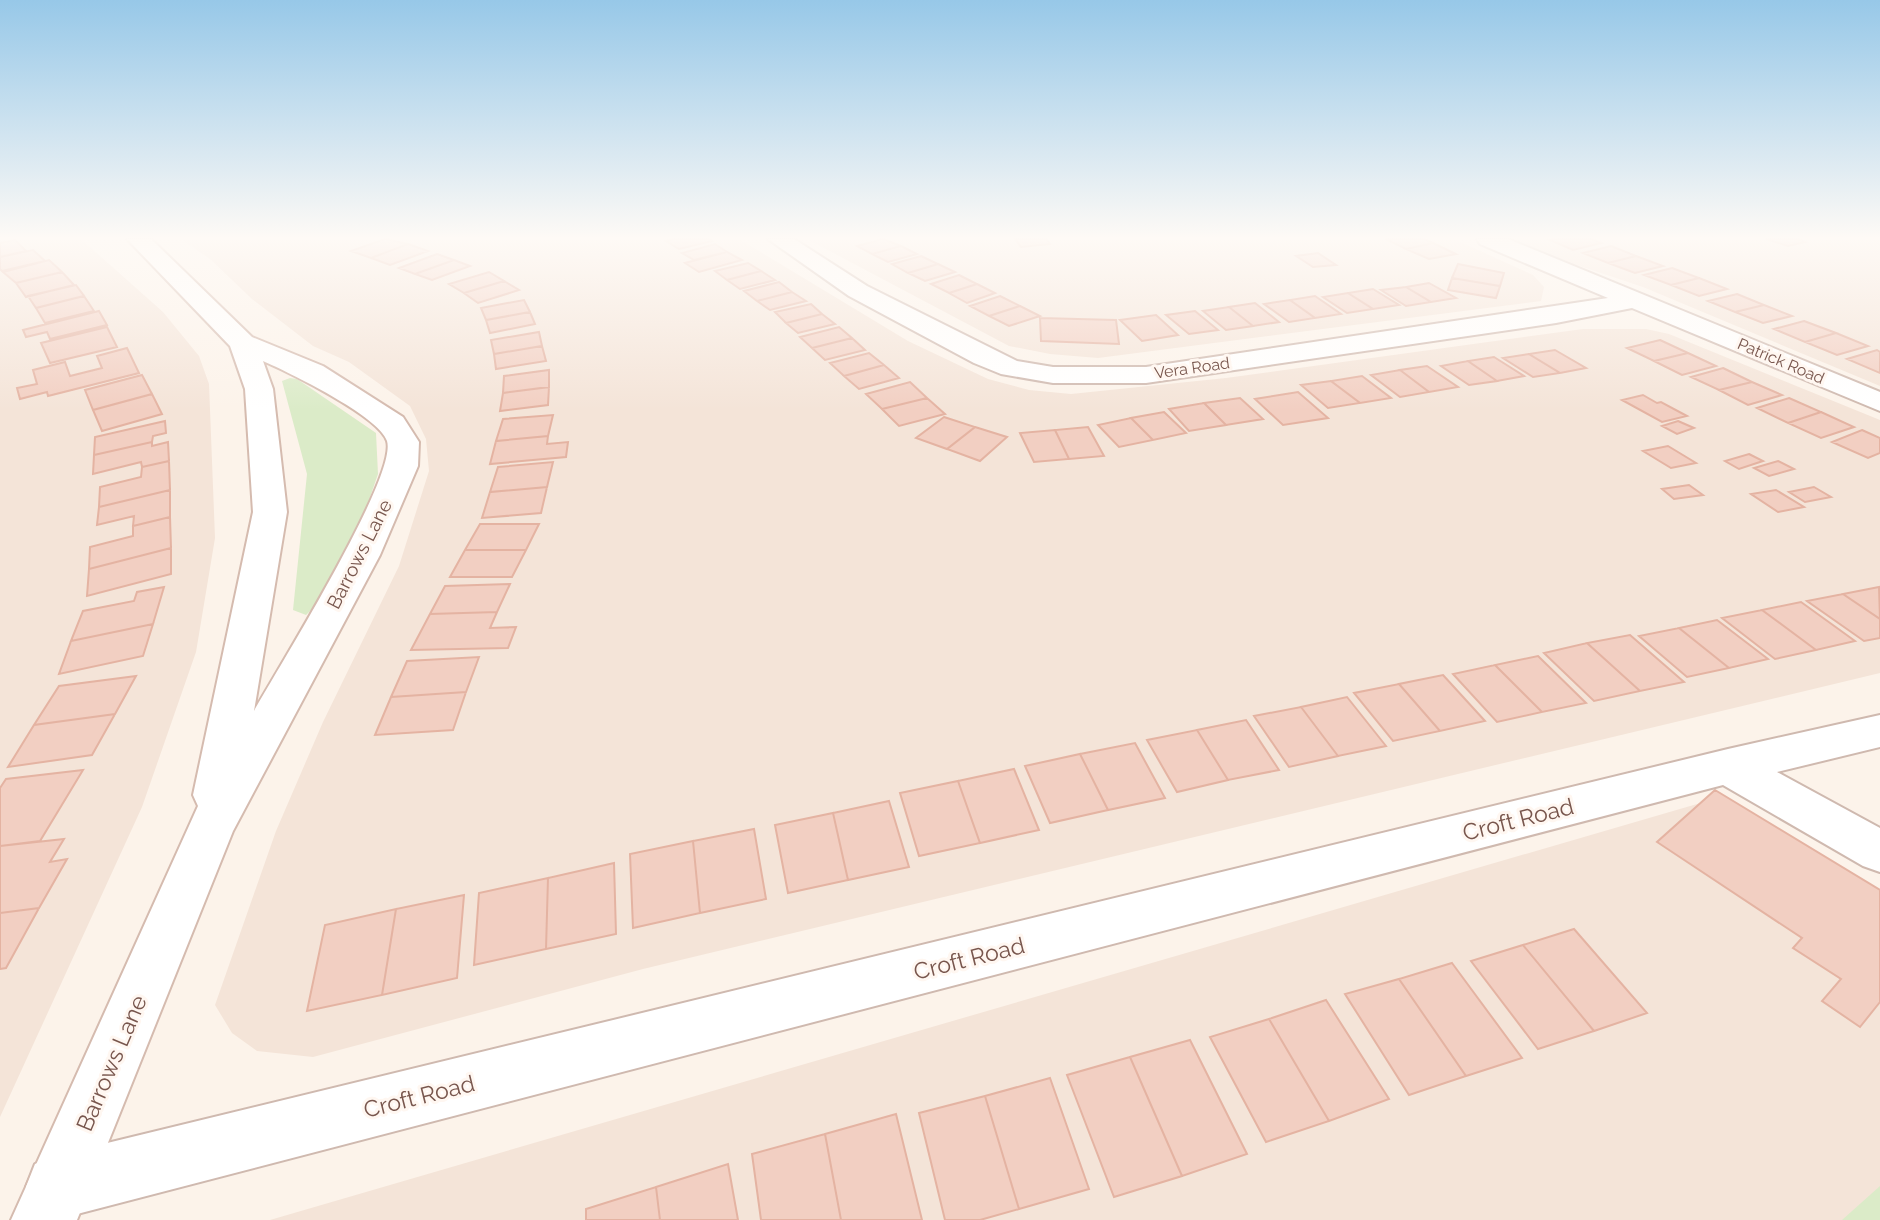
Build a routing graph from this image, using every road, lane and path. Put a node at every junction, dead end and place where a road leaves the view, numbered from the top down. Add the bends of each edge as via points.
1 (195, 296) edge
2 (866, 296) edge
3 (1625, 296) edge
4 (1635, 300) junction
5 (243, 344) junction
6 (1880, 402) edge
7 (1880, 731) edge
8 (1728, 766) junction
9 (210, 829) junction
10 (1880, 852) edge
11 (51, 1204) edge

1 - 5 street, Barrows Lane
2 - 4 street, Vera Road via 1011,368 1101,377 1146,375
3 - 4 street, Patrick Road
4 - 6 street, Patrick Road
5 - 9 street, Barrows Lane via 259,389 270,512
5 - 9 street, Barrows Lane via 313,372 392,423 403,442 402,466 362,555
7 - 8 street, Croft Road
8 - 10 street
8 - 11 street, Croft Road
9 - 11 street, Barrows Lane

